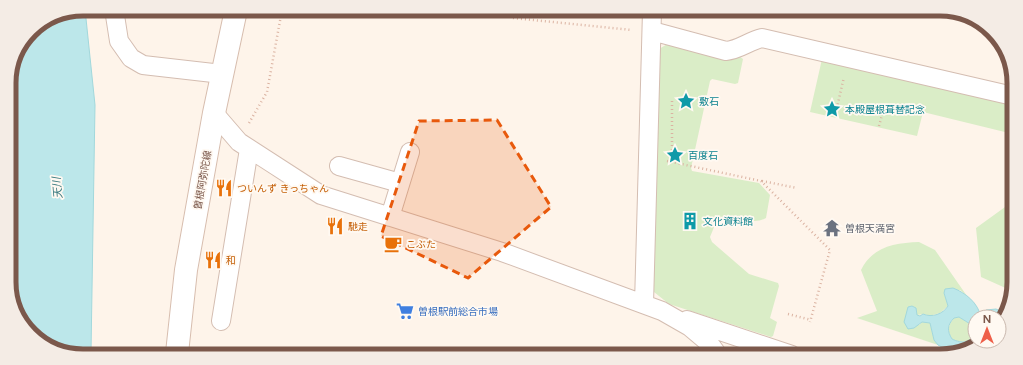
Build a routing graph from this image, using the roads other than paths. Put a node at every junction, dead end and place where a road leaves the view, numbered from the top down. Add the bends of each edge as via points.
1 (115, 16) edge
2 (235, 16) edge
3 (652, 16) edge
4 (652, 32) junction
5 (222, 74) junction
6 (1007, 95) edge
7 (214, 113) junction
8 (244, 145) junction
9 (410, 152) dead end
10 (339, 166) dead end
11 (400, 183) junction
12 (390, 217) junction
13 (644, 304) junction
14 (662, 311) junction
15 (221, 321) dead end
16 (177, 349) edge
17 (714, 349) edge
18 (773, 349) edge

1 - 5 street via 119,41 131,58 143,65
2 - 5 main road, 曽根阿弥陀線
3 - 4 street
4 - 6 street via 726,51 736,50 762,38
4 - 13 street
5 - 7 main road, 曽根阿弥陀線
7 - 8 street
7 - 16 main road, 曽根阿弥陀線 via 186,270
8 - 12 street via 321,195
8 - 15 street
9 - 11 street
10 - 11 street
11 - 12 street
12 - 13 street via 502,252
13 - 14 street
14 - 17 street via 690,327
14 - 18 street

